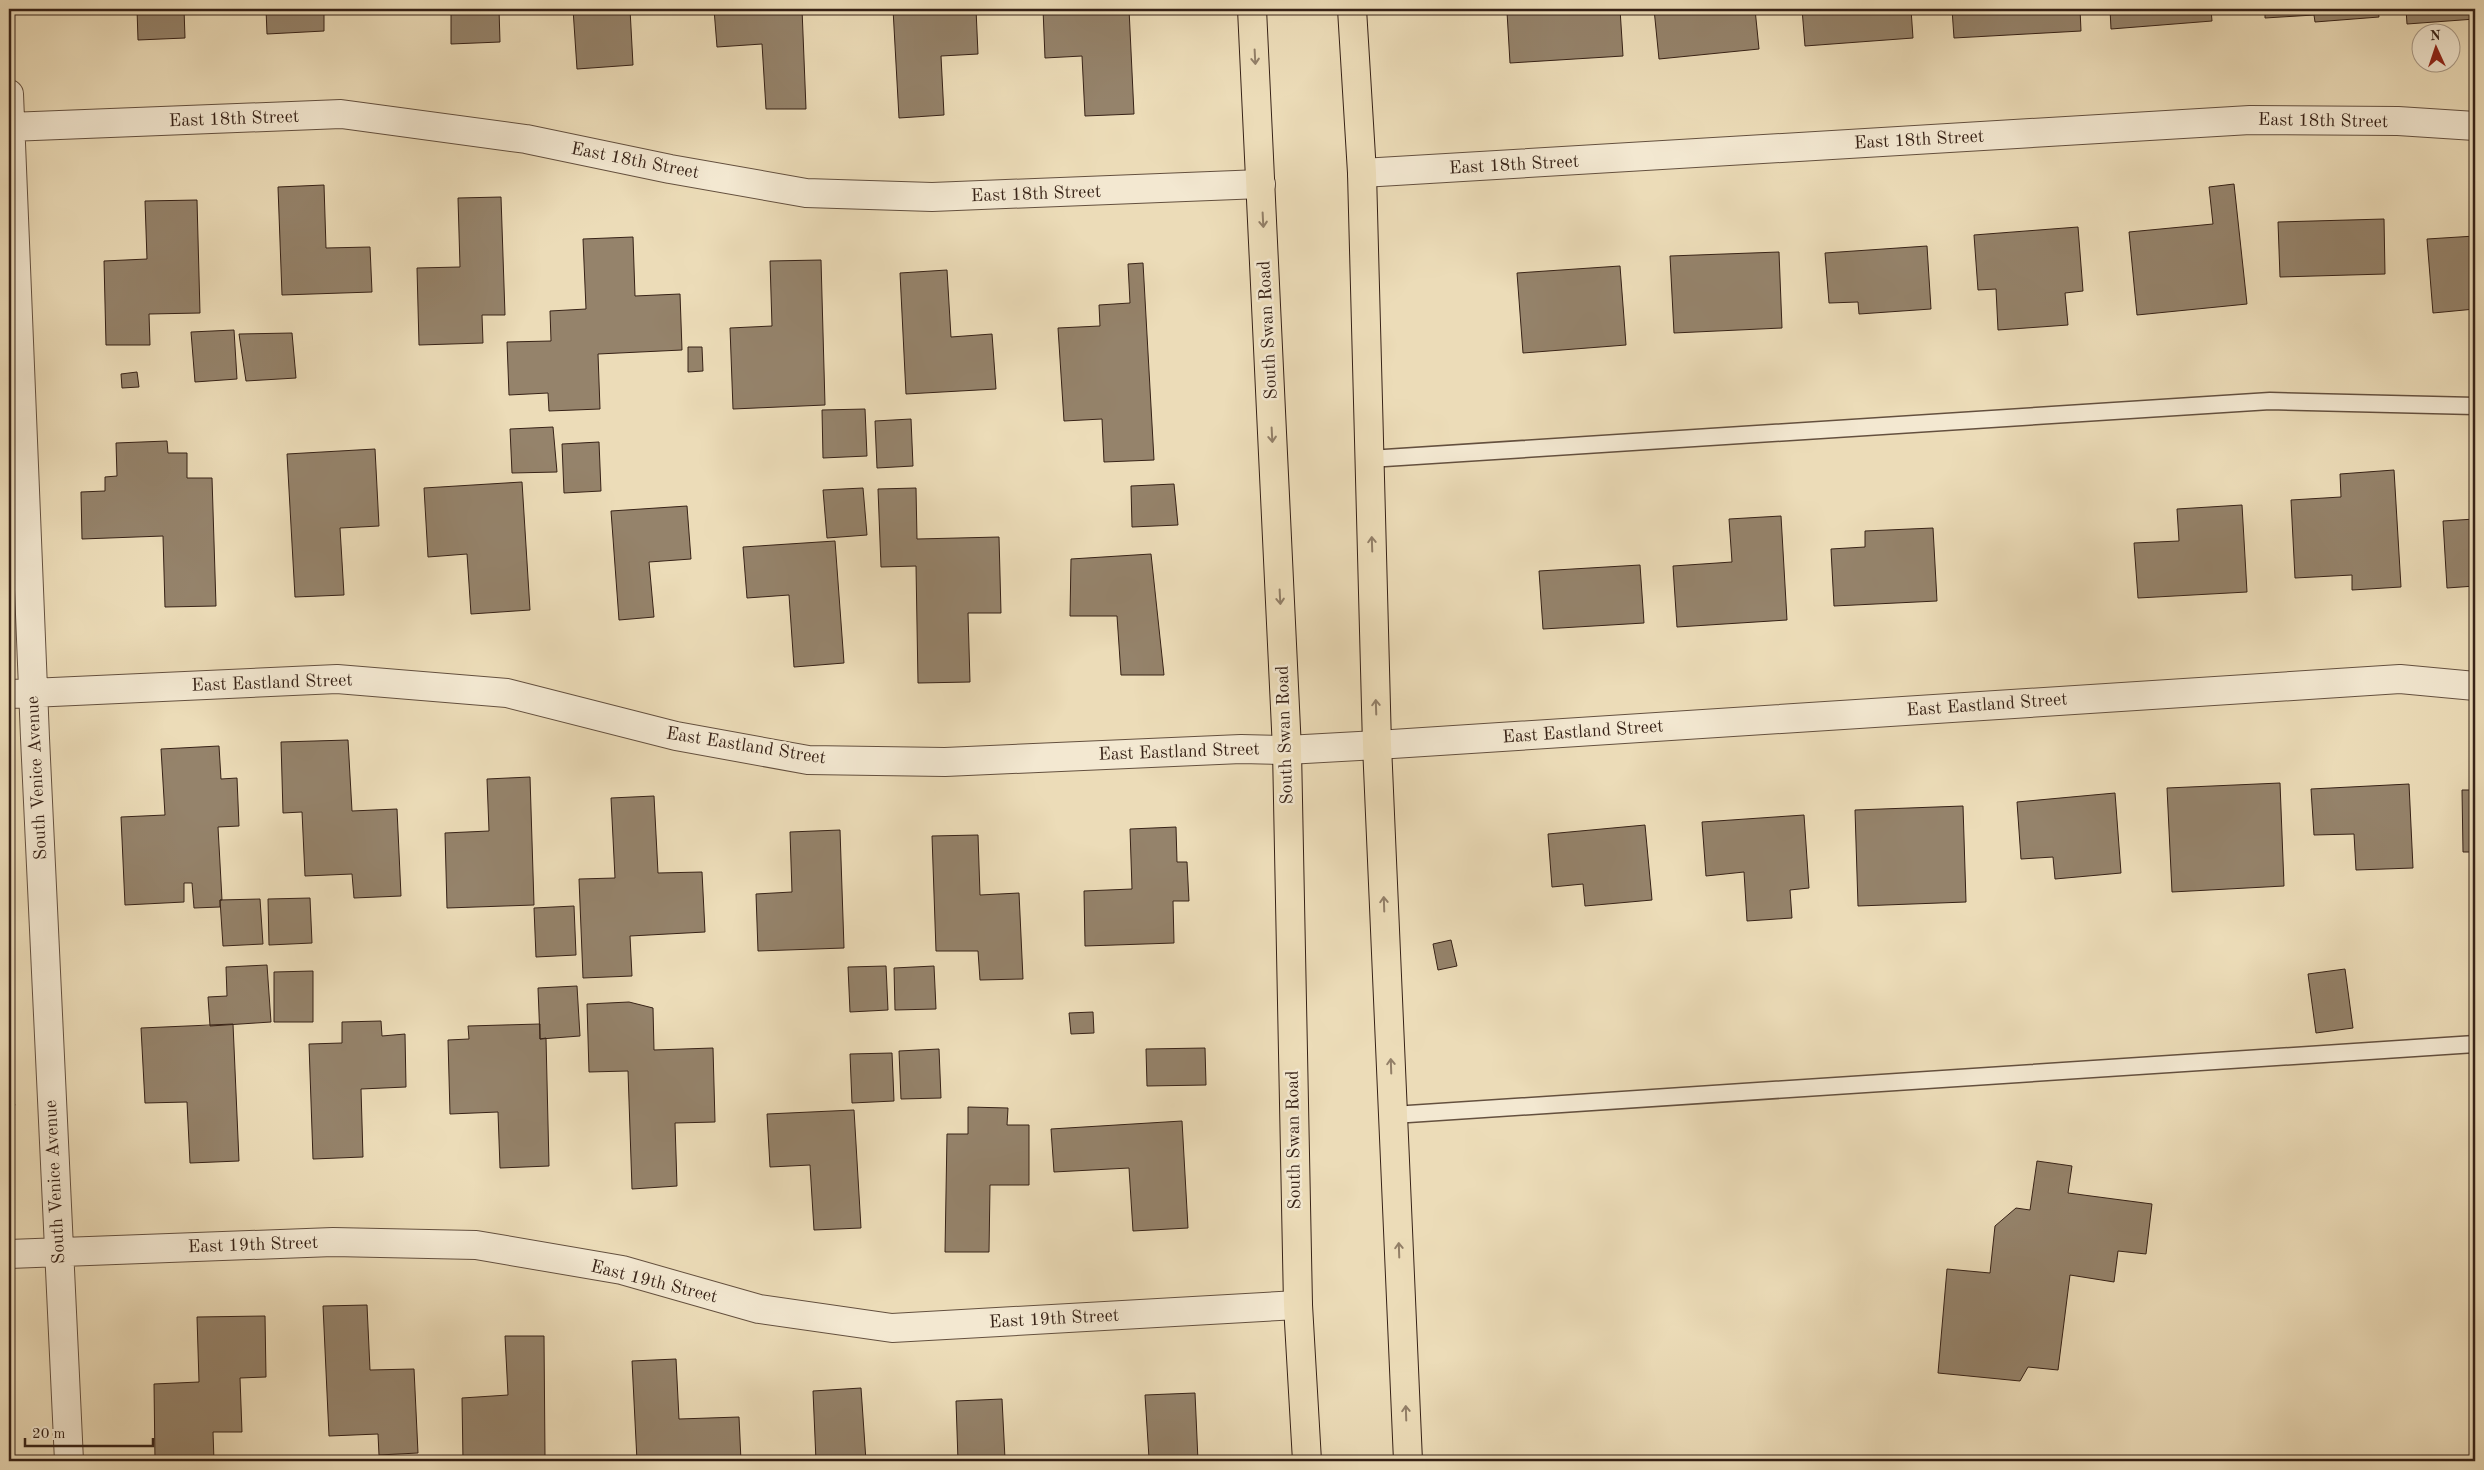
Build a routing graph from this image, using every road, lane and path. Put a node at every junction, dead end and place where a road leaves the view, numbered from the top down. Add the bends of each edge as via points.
1 (1252, 9) edge
2 (1352, 9) edge
3 (9, 94) edge
4 (2475, 126) edge
5 (9, 127) edge
6 (1362, 174) junction
7 (1261, 184) junction
8 (2475, 406) edge
9 (1369, 459) junction
10 (2475, 686) edge
11 (21, 694) edge
12 (1377, 745) junction
13 (1287, 750) junction
14 (2475, 1044) edge
15 (1393, 1115) junction
16 (58, 1252) junction
17 (9, 1254) edge
18 (1298, 1305) junction
19 (69, 1461) edge
20 (1307, 1461) edge
21 (1408, 1461) edge

1 -> 7 main road, South Swan Road
2 - 6 main road
3 - 5 street, South Venice Avenue
4 - 6 street, East 18th Street via 2398,121 2250,120
5 - 7 street, East 18th Street via 342,114 526,139 806,193 932,197
5 - 11 street, South Venice Avenue
6 - 9 main road
7 -> 13 main road, South Swan Road
8 - 9 lane via 2270,401
12 -> 9 main road
10 - 12 street, East Eastland Street via 2400,679
11 - 13 street, East Eastland Street via 337,679 506,693 676,736 808,760 945,762 1241,749
11 - 16 street, South Venice Avenue
12 - 13 street, East Eastland Street
15 -> 12 main road
13 - 18 main road, South Swan Road
14 - 15 lane
21 -> 15 main road
16 - 17 street, East 19th Street
16 - 18 street, East 19th Street via 333,1242 476,1245 622,1270 759,1310 892,1328
16 - 19 street, South Venice Avenue
18 - 20 main road, South Swan Road

